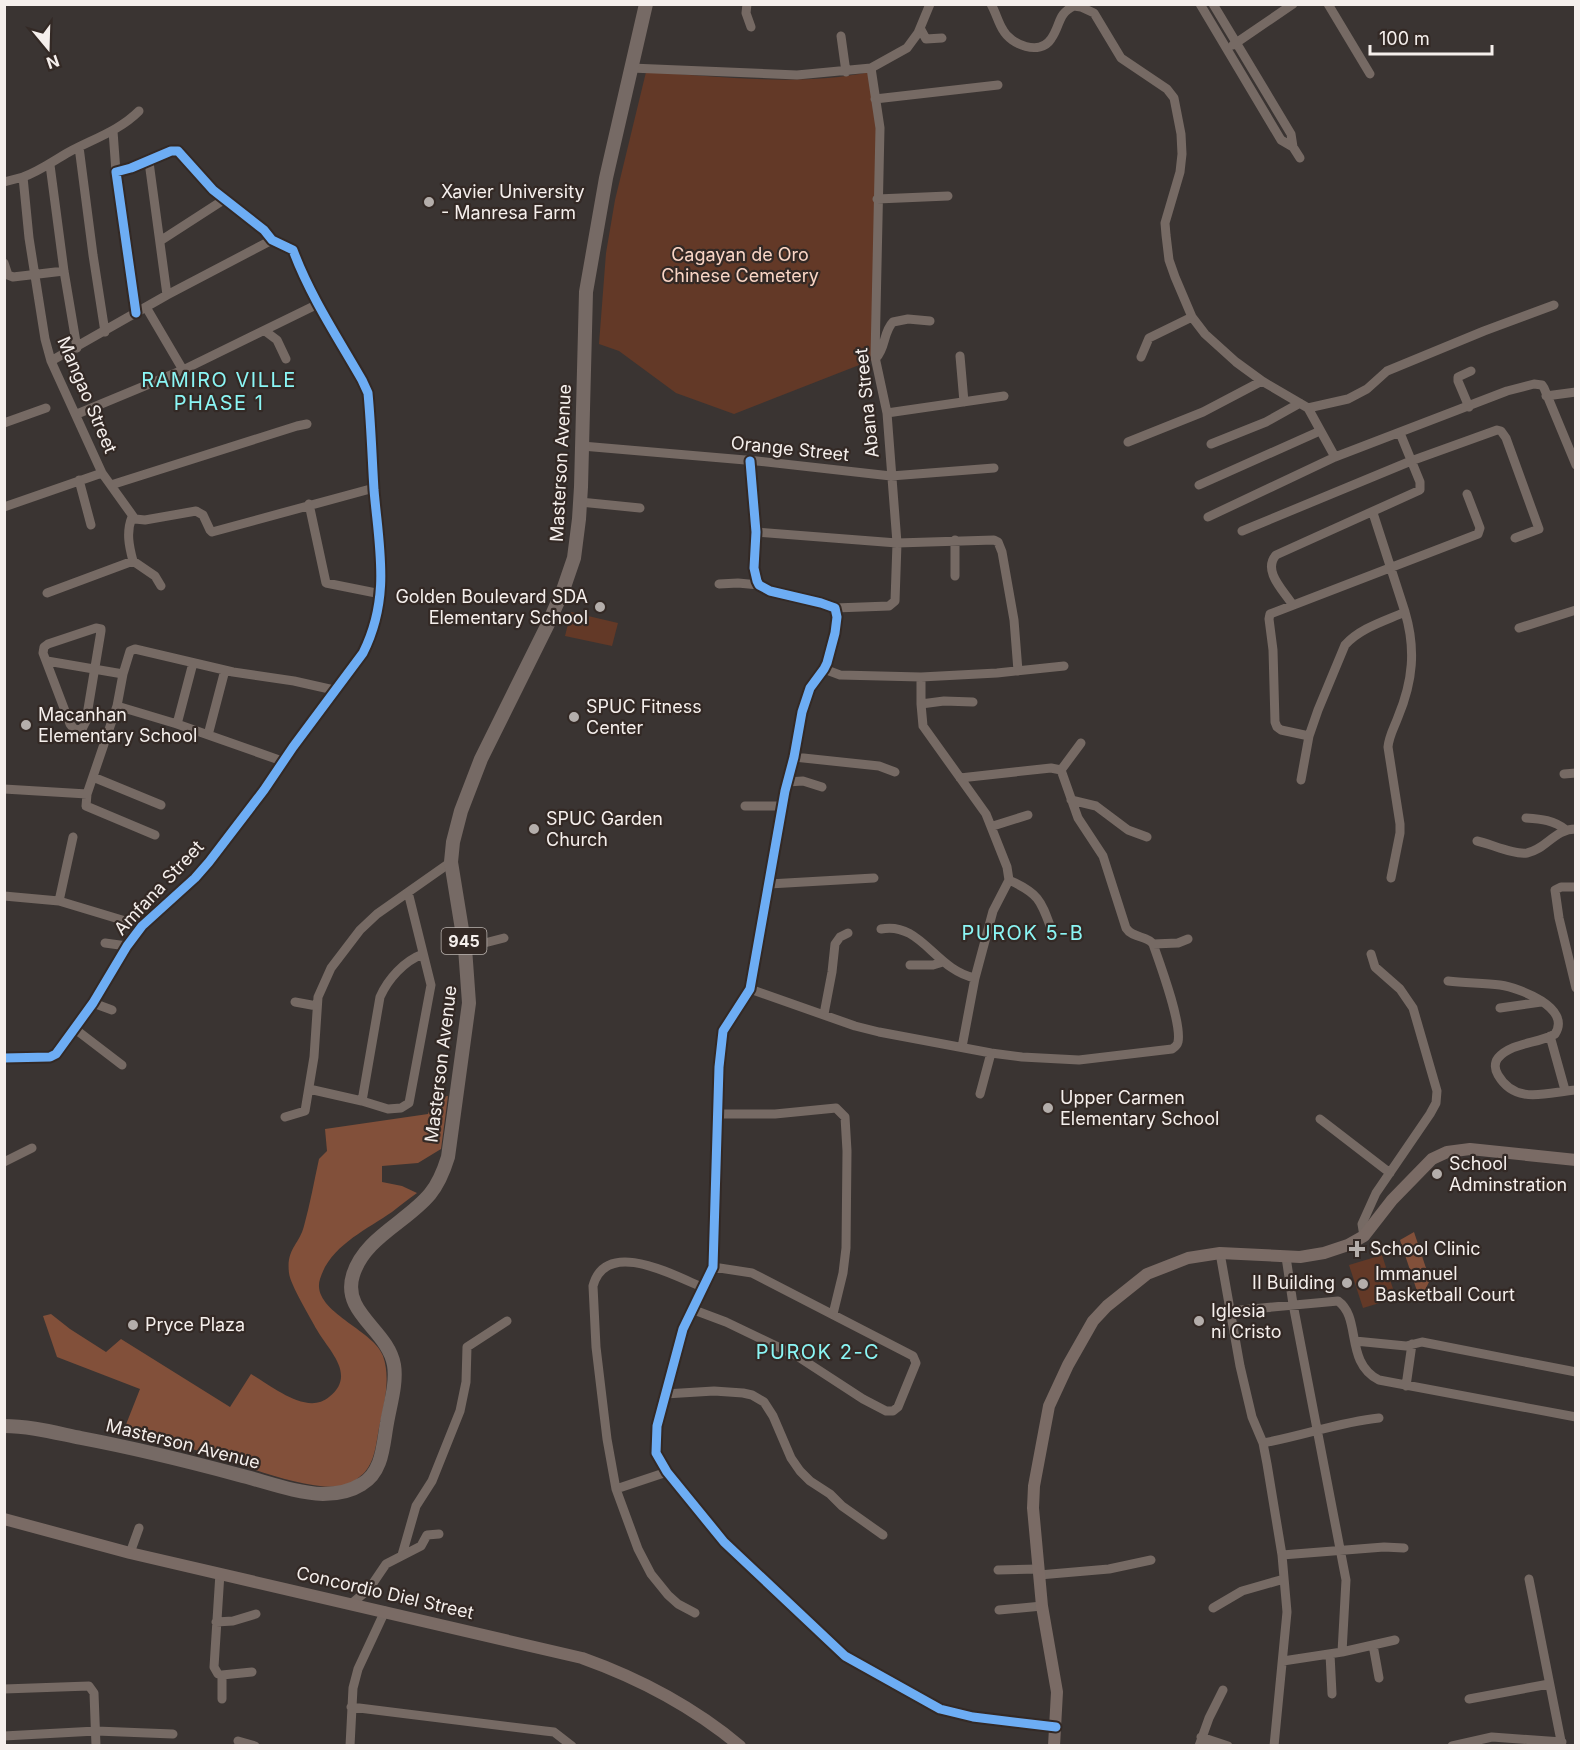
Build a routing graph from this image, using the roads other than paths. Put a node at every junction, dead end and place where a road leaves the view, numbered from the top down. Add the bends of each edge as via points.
1 (646, 4) edge
2 (747, 4) edge
3 (930, 4) edge
4 (991, 4) edge
5 (1200, 4) edge
6 (1213, 4) edge
7 (1271, 4) edge
8 (1293, 4) edge
9 (1328, 4) edge
10 (1277, 15) junction
11 (751, 27) dead end
12 (920, 28) junction
13 (841, 36) dead end
14 (942, 38) dead end
15 (1236, 43) junction
16 (1226, 50) junction
17 (631, 68) junction
18 (871, 68) junction
19 (846, 72) junction
20 (1370, 74) dead end
21 (998, 85) dead end
22 (875, 99) junction
23 (139, 111) dead end
24 (113, 131) junction
25 (79, 147) junction
26 (1293, 147) junction
27 (1300, 158) dead end
28 (149, 162) junction
29 (50, 165) junction
30 (116, 171) junction
31 (23, 177) junction
32 (4, 182) edge
33 (948, 196) dead end
34 (225, 199) junction
35 (877, 200) junction
36 (272, 240) junction
37 (160, 241) junction
38 (4, 263) edge
39 (64, 271) junction
40 (35, 275) junction
41 (167, 295) junction
42 (318, 304) junction
43 (1554, 304) dead end
44 (146, 307) junction
45 (136, 313) junction
46 (1192, 317) junction
47 (930, 321) dead end
48 (265, 331) junction
49 (105, 332) junction
50 (77, 348) junction
51 (960, 356) dead end
52 (1141, 357) dead end
53 (286, 359) dead end
54 (876, 359) junction
55 (51, 361) junction
56 (183, 370) junction
57 (1471, 371) dead end
58 (1262, 381) junction
59 (1575, 392) edge
60 (1004, 396) dead end
61 (1546, 396) junction
62 (964, 402) junction
63 (1304, 405) junction
64 (1469, 406) junction
65 (46, 408) dead end
66 (887, 413) junction
67 (77, 414) junction
68 (4, 423) edge
69 (307, 424) dead end
70 (1320, 430) junction
71 (1400, 433) junction
72 (1128, 442) dead end
73 (1211, 444) dead end
74 (582, 446) junction
75 (1335, 457) junction
76 (750, 461) junction
77 (1412, 461) junction
78 (1575, 465) edge
79 (994, 468) dead end
80 (102, 473) junction
81 (891, 476) junction
82 (79, 480) junction
83 (111, 485) junction
84 (1199, 485) dead end
85 (374, 488) junction
86 (1467, 494) dead end
87 (580, 502) junction
88 (309, 504) junction
89 (4, 507) edge
90 (640, 508) dead end
91 (1373, 513) junction
92 (132, 517) junction
93 (1208, 517) dead end
94 (91, 525) dead end
95 (1242, 531) dead end
96 (756, 532) junction
97 (1515, 538) dead end
98 (955, 540) junction
99 (897, 543) junction
100 (133, 561) junction
101 (1391, 566) junction
102 (955, 576) dead end
103 (719, 584) dead end
104 (759, 585) junction
105 (161, 586) dead end
106 (47, 593) dead end
107 (381, 594) junction
108 (1292, 604) junction
109 (835, 608) junction
110 (1575, 610) edge
111 (1405, 612) junction
112 (1520, 628) dead end
113 (47, 661) junction
114 (193, 663) junction
115 (1064, 666) dead end
116 (95, 668) junction
117 (824, 669) junction
118 (225, 670) junction
119 (1018, 671) junction
120 (123, 674) junction
121 (921, 677) junction
122 (334, 690) junction
123 (973, 702) dead end
124 (921, 704) junction
125 (117, 706) junction
126 (177, 724) junction
127 (208, 735) junction
128 (1309, 736) junction
129 (1081, 743) dead end
130 (794, 757) junction
131 (282, 761) junction
132 (1061, 770) junction
133 (895, 772) dead end
134 (1575, 773) edge
135 (1564, 774) dead end
136 (93, 777) junction
137 (960, 778) junction
138 (1301, 780) dead end
139 (787, 782) junction
140 (822, 787) dead end
141 (4, 789) edge
142 (87, 794) junction
143 (1071, 800) junction
144 (161, 805) dead end
145 (745, 806) dead end
146 (783, 806) junction
147 (1028, 815) dead end
148 (1526, 818) dead end
149 (993, 826) junction
150 (1571, 829) edge
151 (155, 835) dead end
152 (73, 837) dead end
153 (1147, 837) dead end
154 (1477, 841) dead end
155 (451, 862) junction
156 (874, 878) dead end
157 (1391, 878) dead end
158 (1009, 880) junction
159 (770, 884) junction
160 (1575, 887) edge
161 (408, 892) junction
162 (4, 896) edge
163 (59, 901) junction
164 (142, 926) junction
165 (881, 929) dead end
166 (1052, 931) dead end
167 (848, 933) dead end
168 (504, 938) dead end
169 (1188, 939) dead end
170 (105, 944) dead end
171 (1153, 944) junction
172 (127, 946) junction
173 (465, 948) junction
174 (423, 954) junction
175 (1371, 954) dead end
176 (943, 962) junction
177 (910, 965) dead end
178 (1574, 975) edge
179 (975, 978) junction
180 (1448, 981) dead end
181 (1575, 988) edge
182 (750, 989) junction
183 (295, 1002) dead end
184 (1541, 1002) junction
185 (93, 1003) junction
186 (317, 1006) junction
187 (1500, 1008) dead end
188 (112, 1010) dead end
189 (824, 1014) junction
190 (75, 1029) junction
191 (1550, 1036) junction
192 (962, 1047) junction
193 (991, 1053) junction
194 (4, 1058) edge
195 (122, 1065) dead end
196 (309, 1089) junction
197 (1570, 1090) edge
198 (980, 1094) dead end
199 (362, 1101) junction
200 (718, 1114) junction
201 (285, 1117) dead end
202 (1320, 1119) dead end
203 (32, 1148) dead end
204 (1575, 1160) edge
205 (4, 1162) edge
206 (1390, 1173) junction
207 (1364, 1236) junction
208 (1220, 1253) junction
209 (1286, 1257) junction
210 (712, 1267) junction
211 (704, 1288) junction
212 (1293, 1304) junction
213 (693, 1310) junction
214 (1230, 1311) junction
215 (833, 1314) junction
216 (507, 1321) dead end
217 (1355, 1341) junction
218 (1412, 1344) junction
219 (1575, 1372) edge
220 (1406, 1386) junction
221 (665, 1394) junction
222 (1575, 1416) edge
223 (1379, 1418) dead end
224 (4, 1426) edge
225 (1318, 1432) junction
226 (1263, 1443) junction
227 (667, 1472) junction
228 (616, 1489) junction
229 (4, 1519) edge
230 (139, 1528) dead end
231 (439, 1534) dead end
232 (883, 1535) dead end
233 (1404, 1548) dead end
234 (1342, 1550) junction
235 (130, 1553) junction
236 (402, 1555) junction
237 (1282, 1555) junction
238 (1151, 1560) dead end
239 (998, 1570) dead end
240 (1038, 1572) junction
241 (220, 1573) junction
242 (1284, 1579) junction
243 (1529, 1579) dead end
244 (351, 1604) junction
245 (1042, 1606) junction
246 (1213, 1608) dead end
247 (999, 1610) dead end
248 (385, 1611) junction
249 (695, 1613) dead end
250 (256, 1614) dead end
251 (216, 1622) junction
252 (1395, 1640) dead end
253 (1373, 1645) junction
254 (1342, 1652) junction
255 (1330, 1654) junction
256 (1283, 1661) junction
257 (252, 1672) dead end
258 (222, 1675) junction
259 (1379, 1678) dead end
260 (1549, 1684) junction
261 (4, 1689) edge
262 (1223, 1690) dead end
263 (1332, 1694) dead end
264 (222, 1699) dead end
265 (1469, 1699) dead end
266 (351, 1707) junction
267 (1056, 1727) junction
268 (96, 1731) junction
269 (173, 1734) dead end
270 (4, 1736) edge
271 (238, 1741) dead end
272 (1200, 1741) edge
273 (1500, 1742) edge
274 (1562, 1744) edge
275 (96, 1746) edge
276 (255, 1746) edge
277 (350, 1746) edge
278 (572, 1746) edge
279 (740, 1746) edge
280 (1054, 1746) edge
281 (1228, 1746) edge
282 (1274, 1746) edge
283 (1452, 1746) edge

1 - 17 main road, Masterson Avenue / 945
2 - 11 street
3 - 12 street
4 - 46 street via 1008,36 1030,48 1049,42 1064,12 1074,6 1088,10 1098,18 1124,61 1171,93 1179,119 1182,154 1166,235 1169,260
5 - 16 street
6 - 15 street
7 - 10 street
8 - 10 street
9 - 20 street
10 - 15 street
12 - 14 street via 926,39
12 - 18 street via 906,48
13 - 19 street
15 - 16 street
15 - 26 street via 1291,134
16 - 26 street via 1281,140
17 - 19 street via 797,75
17 - 74 main road, Masterson Avenue / 945 via 586,292
18 - 19 street
18 - 22 street, Abana Street
21 - 22 street
22 - 35 street, Abana Street via 880,128
23 - 24 street
24 - 25 street
24 - 30 street
25 - 29 street
25 - 49 street
26 - 27 street
28 - 30 street
28 - 34 street, Amfana Street via 178,152
28 - 37 street
29 - 31 street
29 - 39 street
30 - 45 street
31 - 32 street
31 - 40 street, Mangao Street
33 - 35 street
34 - 36 street, Amfana Street
34 - 37 street
35 - 54 street, Abana Street
36 - 41 street
36 - 42 street, Amfana Street via 293,250
37 - 41 street
38 - 40 street via 10,277
39 - 40 street
39 - 50 street
40 - 55 street, Mangao Street
41 - 44 street
42 - 48 street
42 - 85 street, Amfana Street via 368,393
43 - 63 street via 1387,371 1348,399
44 - 45 street
44 - 56 street
45 - 49 street
46 - 52 street via 1149,338
46 - 58 street via 1205,334
47 - 54 street via 893,322
48 - 53 street via 279,341
48 - 56 street
49 - 50 street
50 - 55 street
51 - 62 street
54 - 66 street, Abana Street
55 - 67 street, Mangao Street
56 - 67 street
57 - 64 street via 1458,377
58 - 63 street
58 - 72 street via 1211,408
59 - 61 street
60 - 62 street
61 - 64 street via 1542,385 1534,384
61 - 78 street
62 - 66 street
63 - 70 street
63 - 73 street
64 - 71 street
65 - 68 street
66 - 81 street, Abana Street
67 - 80 street, Mangao Street
69 - 83 street
70 - 75 street
70 - 84 street
71 - 75 street
71 - 77 street
74 - 76 street, Orange Street
74 - 87 main road, Masterson Avenue / 945
75 - 93 street
76 - 81 street, Orange Street
76 - 96 street
77 - 91 street via 1420,490
77 - 95 street
77 - 97 street via 1485,433 1501,431 1539,529
79 - 81 street, Orange Street
80 - 82 street
80 - 83 street, Mangao Street
81 - 99 street, Abana Street
82 - 89 street
82 - 94 street
83 - 92 street, Mangao Street
85 - 88 street
85 - 107 street, Amfana Street via 382,551
86 - 101 street via 1480,528 1478,534
87 - 90 street
87 - 155 main road, Masterson Avenue / 945 via 574,558 563,590 481,759 456,824
88 - 92 street via 213,532 196,511 145,520
88 - 107 street via 326,583
91 - 101 street
91 - 108 street via 1276,555 1271,567 1278,588
92 - 100 street via 128,538
96 - 99 street
96 - 104 street via 753,568
98 - 99 street
98 - 102 street
98 - 119 street via 994,540 1001,545
99 - 109 street, Abana Street via 892,605
100 - 105 street via 155,576
100 - 106 street
101 - 108 street
101 - 111 street
103 - 104 street
104 - 109 street
107 - 122 street, Amfana Street via 370,639
108 - 128 street via 1269,616 1275,723 1281,730
109 - 117 street via 835,633
110 - 112 street
111 - 128 street via 1371,627 1345,645
111 - 157 street via 1412,638 1412,659 1403,704 1388,747 1400,824
113 - 116 street
113 - 116 street via 43,653 48,644 99,628
113 - 116 street via 75,730 82,729 86,721
114 - 118 street
114 - 120 street via 135,649 128,653
114 - 126 street
115 - 119 street
116 - 120 street
117 - 121 street via 840,675
117 - 130 street via 806,699
118 - 122 street
118 - 127 street
119 - 121 street
120 - 125 street
121 - 124 street
122 - 131 street, Amfana Street
123 - 124 street
124 - 137 street via 923,726
125 - 126 street
125 - 136 street
126 - 127 street
127 - 131 street
128 - 138 street
129 - 132 street
130 - 133 street via 879,766
130 - 139 street
131 - 164 street, Amfana Street via 209,862
132 - 137 street
132 - 143 street
134 - 135 street
136 - 142 street
136 - 144 street
137 - 149 street
139 - 140 street
139 - 146 street
141 - 142 street
142 - 151 street via 86,808
143 - 153 street via 1096,806 1128,830
143 - 171 street via 1103,856 1126,928
145 - 146 street
146 - 159 street
147 - 149 street
148 - 150 street
149 - 158 street
150 - 154 street via 1555,834 1547,845 1526,853
152 - 163 street
155 - 161 street
155 - 173 main road, Masterson Avenue / 945
156 - 159 street
158 - 166 street via 1035,894
158 - 179 street via 993,911
159 - 182 street
160 - 178 street via 1555,890
161 - 174 street
161 - 186 street via 367,922 345,949 326,979
162 - 163 street
163 - 164 street
164 - 172 street, Amfana Street
165 - 176 street via 893,926 910,932
167 - 189 street via 835,944
168 - 173 street
169 - 171 street
170 - 172 street
171 - 193 street via 1176,1019 1178,1042 1172,1049 1079,1060
172 - 185 street, Amfana Street
173 - 224 main road, Masterson Avenue / 945 via 469,1003 444,1170 423,1201 378,1239 360,1260 351,1284 353,1304 386,1344 394,1367 382,1449 370,1479 341,1493 310,1492 131,1448
174 - 199 street via 406,963 383,991 376,1011 374,1061
174 - 199 street via 431,985 409,1102 401,1108 388,1109
175 - 206 street via 1375,967 1413,1008 1437,1091 1430,1114
176 - 177 street
176 - 179 street via 962,975
178 - 181 street
179 - 192 street
180 - 184 street via 1506,986
182 - 189 street
182 - 200 street via 723,1030
183 - 186 street
184 - 187 street
184 - 191 street via 1558,1017 1558,1029
185 - 188 street
185 - 190 street, Amfana Street
186 - 196 street
189 - 192 street via 879,1032
190 - 194 street, Amfana Street via 50,1057
190 - 195 street
191 - 197 street
191 - 197 street via 1497,1058 1496,1072 1504,1084 1522,1095
192 - 193 street
193 - 198 street
196 - 199 street
196 - 201 street via 305,1111
200 - 210 street
200 - 215 street via 836,1108 845,1117 846,1248
202 - 206 street
203 - 205 street
204 - 207 main road via 1470,1149 1448,1152 1432,1159
206 - 207 street via 1363,1221
207 - 209 main road via 1324,1253
208 - 209 main road
208 - 214 street
208 - 240 main road via 1188,1258 1147,1274 1093,1321 1049,1406 1034,1486
209 - 212 street
210 - 211 street
210 - 215 street via 752,1273
211 - 213 street
211 - 228 street via 654,1267 628,1262 604,1267 595,1279 595,1339
212 - 214 street
212 - 217 street via 1338,1301
212 - 225 street
213 - 215 street via 797,1356 863,1399 893,1412 915,1358
213 - 221 street via 683,1329
214 - 226 street via 1252,1416
216 - 236 street via 467,1347 460,1411 432,1481 416,1506
217 - 218 street
217 - 220 street via 1359,1361 1367,1373
218 - 219 street via 1428,1343
218 - 220 street
220 - 222 street
221 - 227 street via 655,1444
221 - 232 street via 735,1392 764,1402 800,1471
223 - 225 street
225 - 226 street
225 - 234 street
226 - 237 street
227 - 228 street
227 - 267 street via 724,1542 845,1656 940,1709
228 - 249 street via 651,1574 678,1604
229 - 235 main road, Concordio Diel Street
230 - 235 street
231 - 236 street via 427,1535 421,1546
233 - 234 street
234 - 237 street
234 - 254 street via 1346,1595
235 - 241 main road, Concordio Diel Street
236 - 244 street via 386,1564 369,1589
237 - 242 street
238 - 240 street via 1109,1569
239 - 240 street
240 - 245 main road
241 - 244 main road, Concordio Diel Street
241 - 251 street
242 - 246 street via 1242,1591
242 - 256 street via 1287,1612
243 - 260 street
244 - 248 main road, Concordio Diel Street
245 - 247 street
245 - 267 main road via 1057,1692
248 - 266 street via 358,1670
248 - 279 main road, Concordio Diel Street via 615,1670 693,1710
250 - 251 street
251 - 258 street via 214,1667
252 - 253 street
253 - 254 street
253 - 259 street
254 - 255 street
255 - 256 street
255 - 263 street
256 - 282 street
257 - 258 street
258 - 264 street
260 - 265 street
260 - 274 street
261 - 268 street via 89,1686 94,1693
262 - 272 street
266 - 277 street
266 - 278 street via 554,1732
267 - 280 main road
268 - 269 street
268 - 270 street
268 - 275 street
271 - 276 street
272 - 281 street
273 - 274 street
273 - 283 street via 1482,1739

